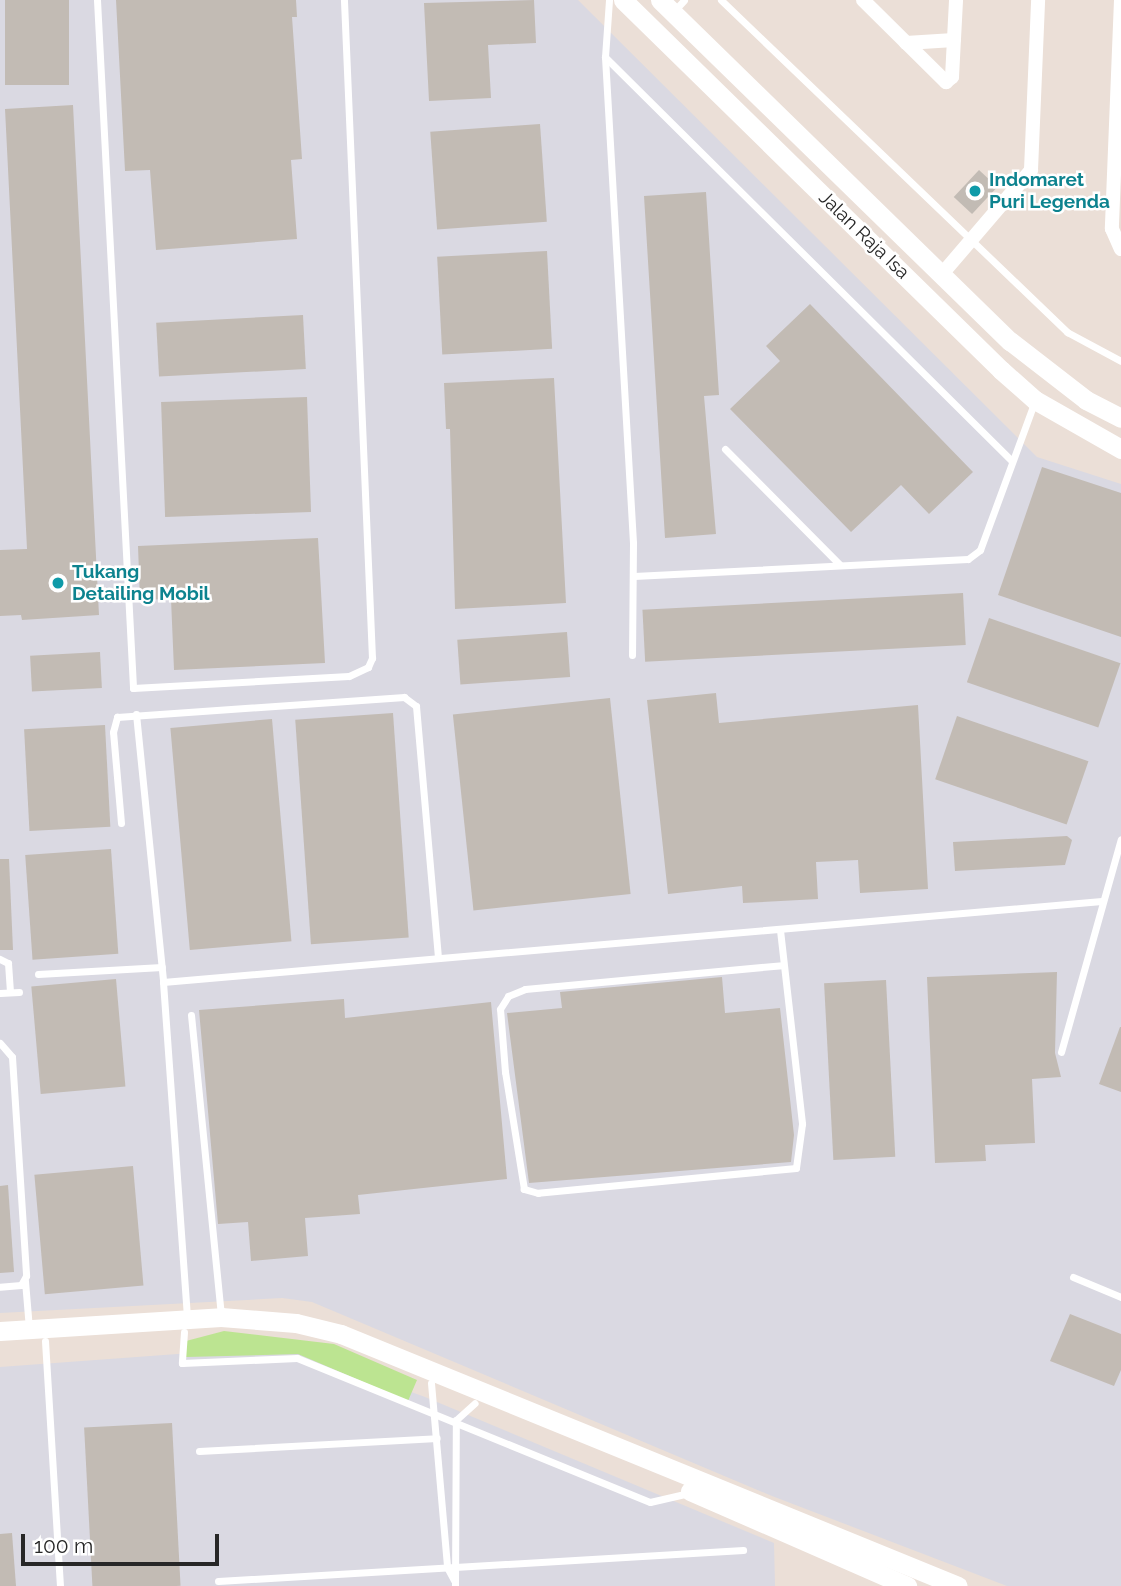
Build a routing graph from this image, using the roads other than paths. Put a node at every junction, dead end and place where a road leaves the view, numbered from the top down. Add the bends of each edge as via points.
1 (97, 0) edge
2 (344, 0) edge
3 (608, 0) edge
4 (622, 0) edge
5 (721, 0) edge
6 (863, 0) edge
7 (956, 0) edge
8 (1038, 0) edge
9 (1121, 0) edge
10 (672, 4) edge
11 (954, 40) junction
12 (906, 43) junction
13 (606, 57) junction
14 (1119, 96) edge
15 (972, 237) junction
16 (1121, 249) edge
17 (942, 274) junction
18 (1121, 361) edge
19 (1035, 400) junction
20 (1121, 418) edge
21 (725, 449) dead end
22 (1121, 450) edge
23 (1012, 461) junction
24 (840, 565) junction
25 (634, 576) junction
26 (632, 655) dead end
27 (136, 714) junction
28 (121, 823) dead end
29 (1121, 839) edge
30 (1102, 901) junction
31 (780, 930) junction
32 (438, 958) junction
33 (0, 959) edge
34 (782, 965) junction
35 (162, 967) junction
36 (38, 974) dead end
37 (163, 982) junction
38 (0, 993) edge
39 (191, 1015) dead end
40 (0, 1043) edge
41 (1061, 1052) dead end
42 (1073, 1277) dead end
43 (25, 1281) junction
44 (0, 1287) edge
45 (1121, 1297) edge
46 (221, 1317) junction
47 (185, 1326) junction
48 (0, 1331) edge
49 (37, 1335) junction
50 (0, 1343) edge
51 (433, 1378) junction
52 (480, 1397) junction
53 (436, 1412) junction
54 (456, 1420) junction
55 (437, 1438) junction
56 (198, 1451) dead end
57 (693, 1492) junction
58 (743, 1550) dead end
59 (459, 1566) junction
60 (446, 1567) junction
61 (912, 1580) edge
62 (218, 1581) dead end
63 (455, 1583) edge
64 (946, 1584) edge
65 (60, 1586) edge

1 - 2 lane via 133,688 349,676 368,667 372,658
3 - 13 lane
4 - 19 main road, Jalan Raja Isa
5 - 15 lane
6 - 12 street
7 - 11 street
8 - 15 street via 1033,163 1021,186
9 - 14 street
10 - 17 main road, Jalan Raja Isa
11 - 12 street
11 - 12 street via 952,77 946,82
13 - 23 lane
13 - 25 lane
14 - 16 street via 1112,229
15 - 17 street
15 - 18 lane via 1067,332
17 - 20 main road, Jalan Raja Isa via 1044,369
19 - 22 main road, Jalan Raja Isa
19 - 23 lane
21 - 24 lane
23 - 24 lane via 973,557
24 - 25 lane
25 - 26 lane
27 - 28 lane via 117,718 113,727
27 - 32 lane via 388,695 416,706
27 - 35 lane
29 - 30 lane
30 - 31 lane
30 - 41 lane
31 - 32 lane
31 - 34 lane
32 - 37 lane
33 - 38 lane via 8,963 15,992
34 - 34 lane via 802,1124 796,1168 538,1193 524,1189 504,1059 500,1009 508,996 539,988
35 - 36 lane
35 - 37 lane
37 - 47 lane
39 - 46 lane
40 - 43 lane via 12,1057
42 - 45 lane
43 - 44 lane
43 - 49 lane
46 - 47 main road
46 - 51 main road via 296,1323 341,1334
47 - 49 main road
47 - 51 main road via 293,1333
47 - 53 lane via 181,1363 298,1358
48 - 49 main road
49 - 50 main road
49 - 65 lane
51 - 52 main road
51 - 53 lane
52 - 54 lane
52 - 57 main road
52 - 61 main road
53 - 54 lane
53 - 55 lane
54 - 57 lane via 650,1502
54 - 59 lane
55 - 56 lane
55 - 60 lane
57 - 61 main road
58 - 59 lane
59 - 60 lane
59 - 63 lane
60 - 62 lane
60 - 63 lane
61 - 64 main road

